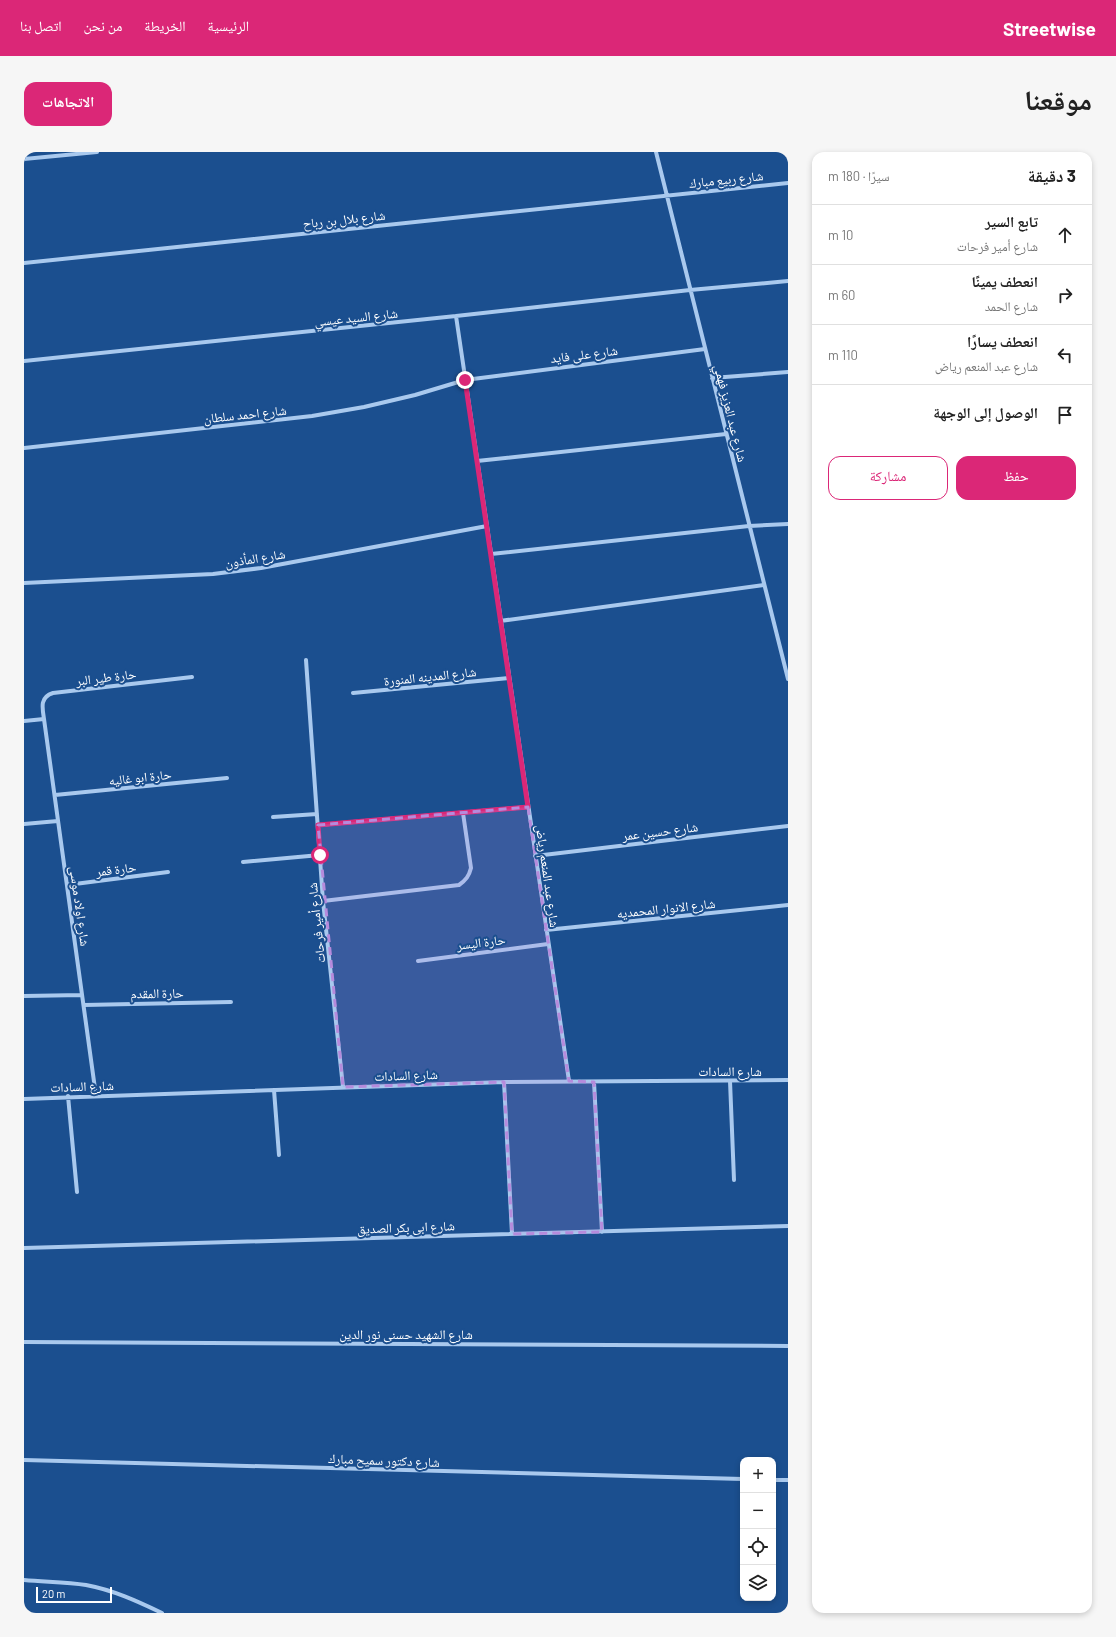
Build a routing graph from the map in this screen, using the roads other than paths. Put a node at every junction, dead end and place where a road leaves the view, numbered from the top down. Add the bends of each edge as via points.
1 (97, 152) edge
2 (656, 152) edge
3 (24, 159) edge
4 (788, 183) edge
5 (666, 194) junction
6 (24, 264) edge
7 (788, 281) edge
8 (690, 290) junction
9 (456, 316) junction
10 (705, 349) junction
11 (24, 361) edge
12 (788, 372) edge
13 (712, 378) junction
14 (465, 380) junction
15 (726, 434) junction
16 (24, 448) edge
17 (477, 461) junction
18 (788, 524) edge
19 (486, 526) junction
20 (749, 526) junction
21 (491, 554) junction
22 (24, 583) edge
23 (764, 585) junction
24 (500, 621) junction
25 (306, 660) dead end
26 (192, 676) dead end
27 (509, 678) junction
28 (788, 679) edge
29 (353, 693) dead end
30 (44, 719) junction
31 (24, 721) edge
32 (227, 778) dead end
33 (55, 795) junction
34 (528, 807) junction
35 (464, 813) junction
36 (317, 814) junction
37 (273, 817) dead end
38 (58, 821) junction
39 (24, 824) edge
40 (318, 825) junction
41 (788, 826) edge
42 (320, 855) junction
43 (535, 856) junction
44 (243, 862) dead end
45 (168, 872) dead end
46 (67, 885) junction
47 (323, 901) junction
48 (788, 905) edge
49 (546, 930) junction
50 (548, 944) junction
51 (418, 960) dead end
52 (24, 996) edge
53 (82, 996) junction
54 (231, 1002) dead end
55 (84, 1005) junction
56 (788, 1080) edge
57 (730, 1081) junction
58 (504, 1082) junction
59 (569, 1082) junction
60 (594, 1082) junction
61 (343, 1087) junction
62 (274, 1090) junction
63 (68, 1096) junction
64 (96, 1096) junction
65 (24, 1099) edge
66 (279, 1155) dead end
67 (734, 1180) dead end
68 (77, 1192) dead end
69 (788, 1226) edge
70 (602, 1232) junction
71 (512, 1234) junction
72 (24, 1248) edge
73 (24, 1342) edge
74 (788, 1346) edge
75 (24, 1460) edge
76 (740, 1479) edge
77 (776, 1480) edge
78 (788, 1480) edge
79 (24, 1580) edge
80 (162, 1613) edge

1 - 3 street
2 - 5 street, شارع عبد العزيز فهمي
4 - 5 street, شارع ربيع مبارك
5 - 6 street, شارع بلال بن رباح
5 - 8 street, شارع عبد العزيز فهمي
7 - 8 street, شارع السيد عيسي
8 - 9 street, شارع السيد عيسي
8 - 10 street, شارع عبد العزيز فهمي
9 - 11 street, شارع السيد عيسي
9 - 14 street, شارع عبد المنعم رياض
10 - 13 street, شارع عبد العزيز فهمي
10 - 14 street, شارع على فايد
12 - 13 street
13 - 15 street, شارع عبد العزيز فهمي
14 - 16 street, شارع احمد سلطان via 364,407 312,416
14 - 17 street, شارع عبد المنعم رياض
15 - 17 street
15 - 20 street, شارع عبد العزيز فهمي
17 - 19 street, شارع عبد المنعم رياض
18 - 20 street
19 - 21 street, شارع عبد المنعم رياض
19 - 22 street, شارع المأذون via 213,574
20 - 21 street
20 - 23 street, شارع عبد العزيز فهمي
21 - 24 street, شارع عبد المنعم رياض
23 - 24 street
23 - 28 street, شارع عبد العزيز فهمي
24 - 27 street, شارع عبد المنعم رياض
25 - 36 street, شارع أمير فرحات
26 - 30 street, حارة طير البر via 53,693 43,700
27 - 29 street, شارع المدينه المنورة
27 - 34 street, شارع عبد المنعم رياض
30 - 31 street
30 - 33 street, شارع اولاد موسى
32 - 33 street, حارة ابو غاليه
33 - 38 street, شارع اولاد موسى
34 - 35 street
34 - 43 street, شارع عبد المنعم رياض
35 - 40 street
35 - 47 street via 471,868 465,881 459,885
36 - 37 street
36 - 40 street, شارع أمير فرحات
38 - 39 street
38 - 46 street, شارع اولاد موسى
40 - 42 street, شارع أمير فرحات
41 - 43 street, شارع حسين عمر
42 - 44 street
42 - 47 street, شارع أمير فرحات
43 - 49 street, شارع عبد المنعم رياض
45 - 46 street, حارة قمر
46 - 53 street, شارع اولاد موسى
47 - 61 street, شارع أمير فرحات
48 - 49 street, شارع الانوار المحمديه
49 - 50 street, شارع عبد المنعم رياض
50 - 51 street, حارة اليسر
50 - 59 street, شارع عبد المنعم رياض
52 - 53 street
53 - 55 street, شارع اولاد موسى
54 - 55 street, حارة المقدم
55 - 64 street, شارع اولاد موسى
56 - 57 street, شارع السادات
57 - 60 street, شارع السادات
57 - 67 street
58 - 59 street, شارع السادات
58 - 61 street, شارع السادات
58 - 71 street
59 - 60 street, شارع السادات
60 - 70 street
61 - 62 street, شارع السادات
62 - 64 street, شارع السادات
62 - 66 street
63 - 64 street, شارع السادات
63 - 65 street, شارع السادات
63 - 68 street
69 - 70 street, شارع ابى بكر الصديق
70 - 71 street, شارع ابى بكر الصديق
71 - 72 street, شارع ابى بكر الصديق
73 - 74 street, شارع الشهيد حسنى نور الدين
75 - 76 street, شارع دكتور سميح مبارك
77 - 78 street
79 - 80 street via 111,1591

